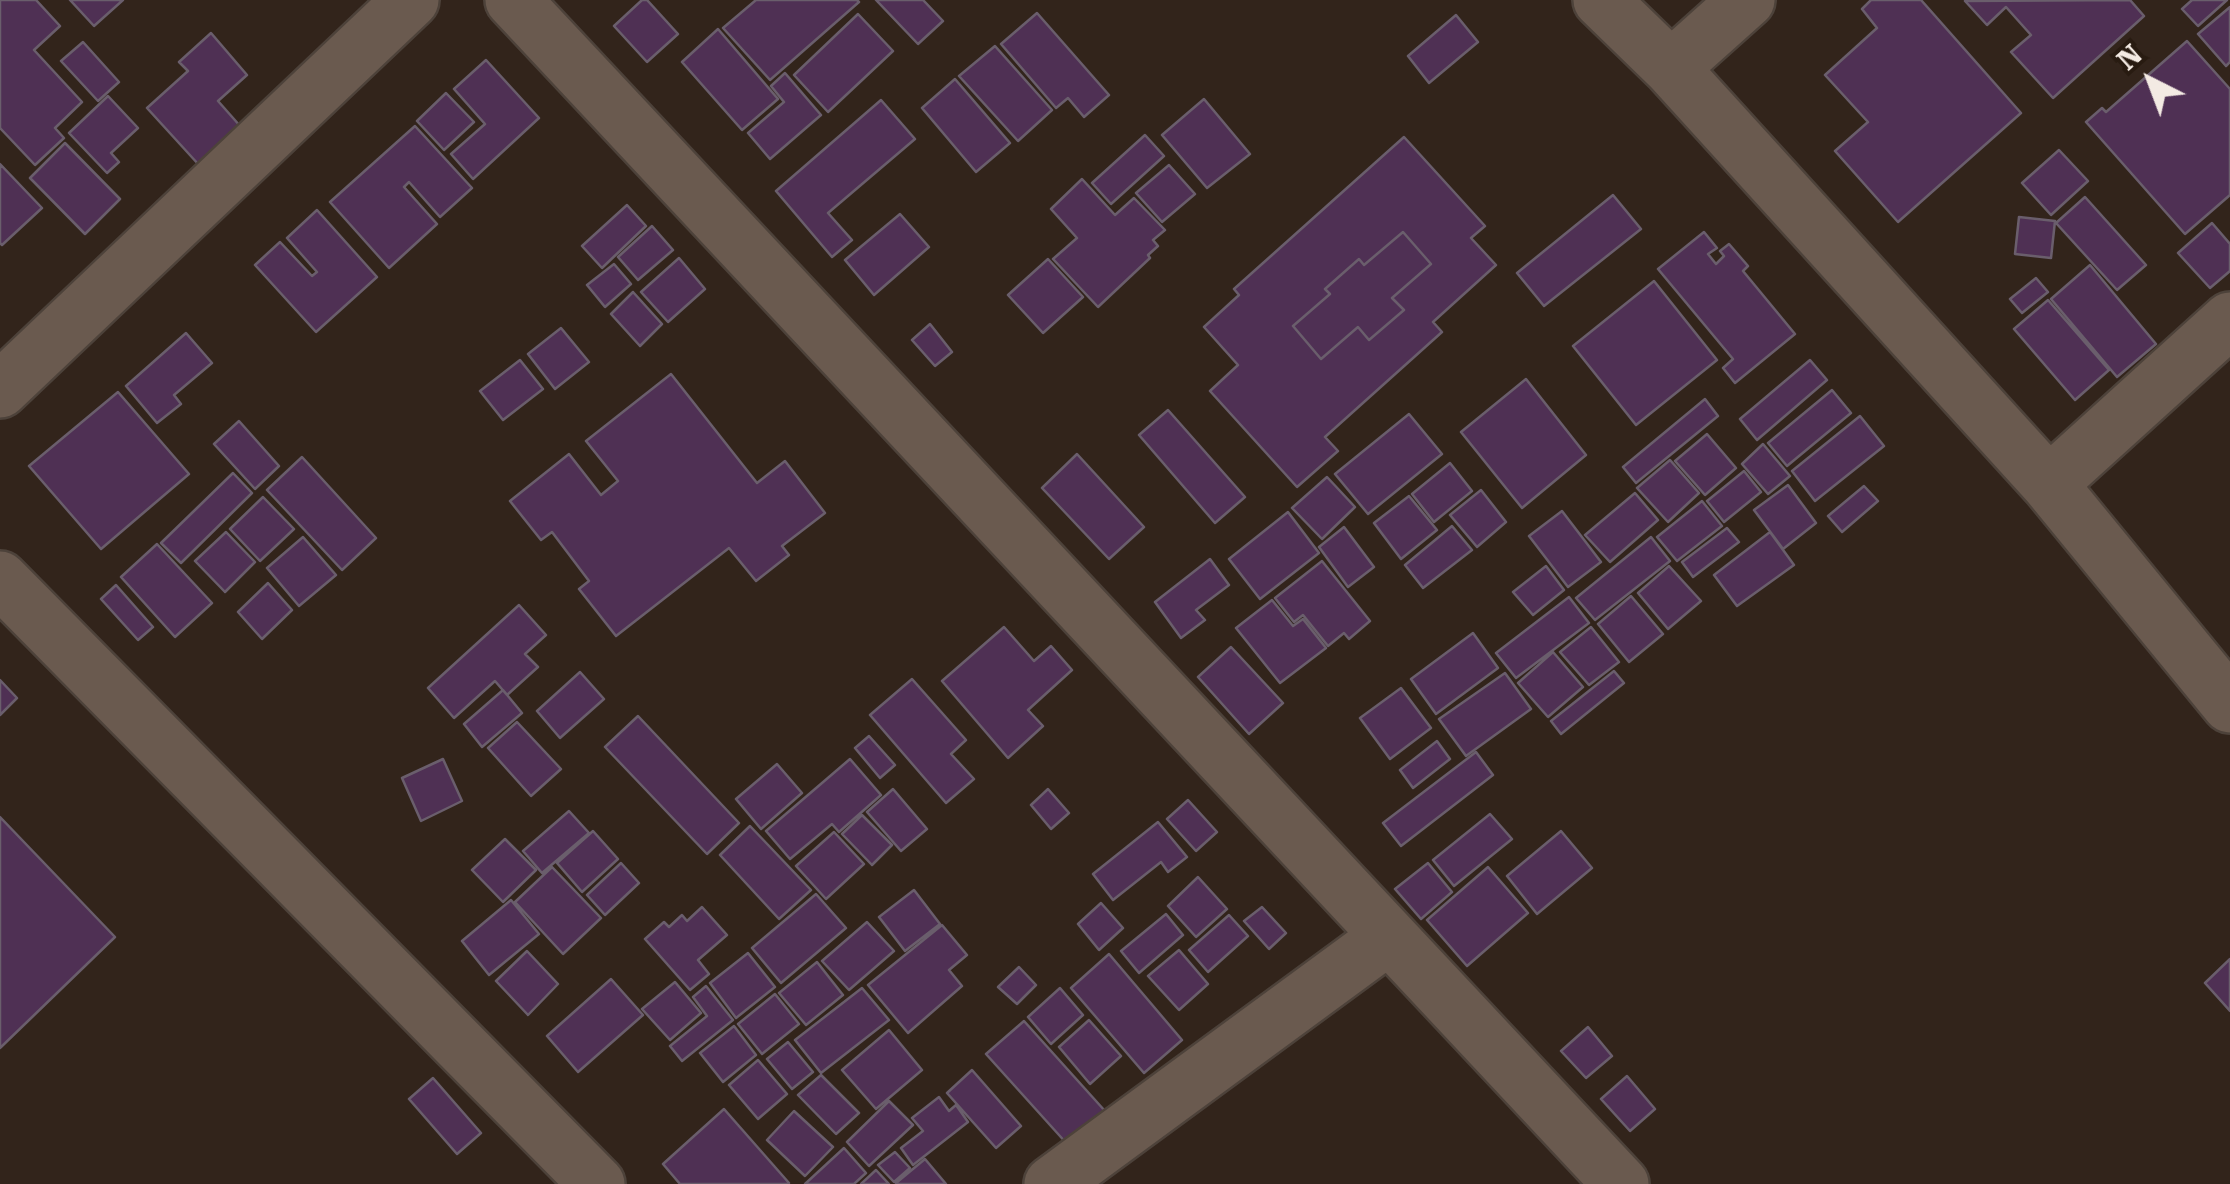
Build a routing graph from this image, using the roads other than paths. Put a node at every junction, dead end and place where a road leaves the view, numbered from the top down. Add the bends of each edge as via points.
1 (411, 0) edge
2 (513, 0) edge
3 (1601, 0) edge
4 (1746, 0) edge
5 (1671, 68) junction
6 (2230, 320) edge
7 (0, 390) edge
8 (2048, 484) junction
9 (0, 579) edge
10 (2230, 705) edge
11 (1388, 937) junction
12 (597, 1184) edge
13 (1052, 1184) edge
14 (1621, 1184) edge

1 - 7 street
2 - 11 street
3 - 5 street
4 - 5 street
5 - 8 street
6 - 8 street
8 - 10 street
9 - 12 street
11 - 13 street
11 - 14 street

